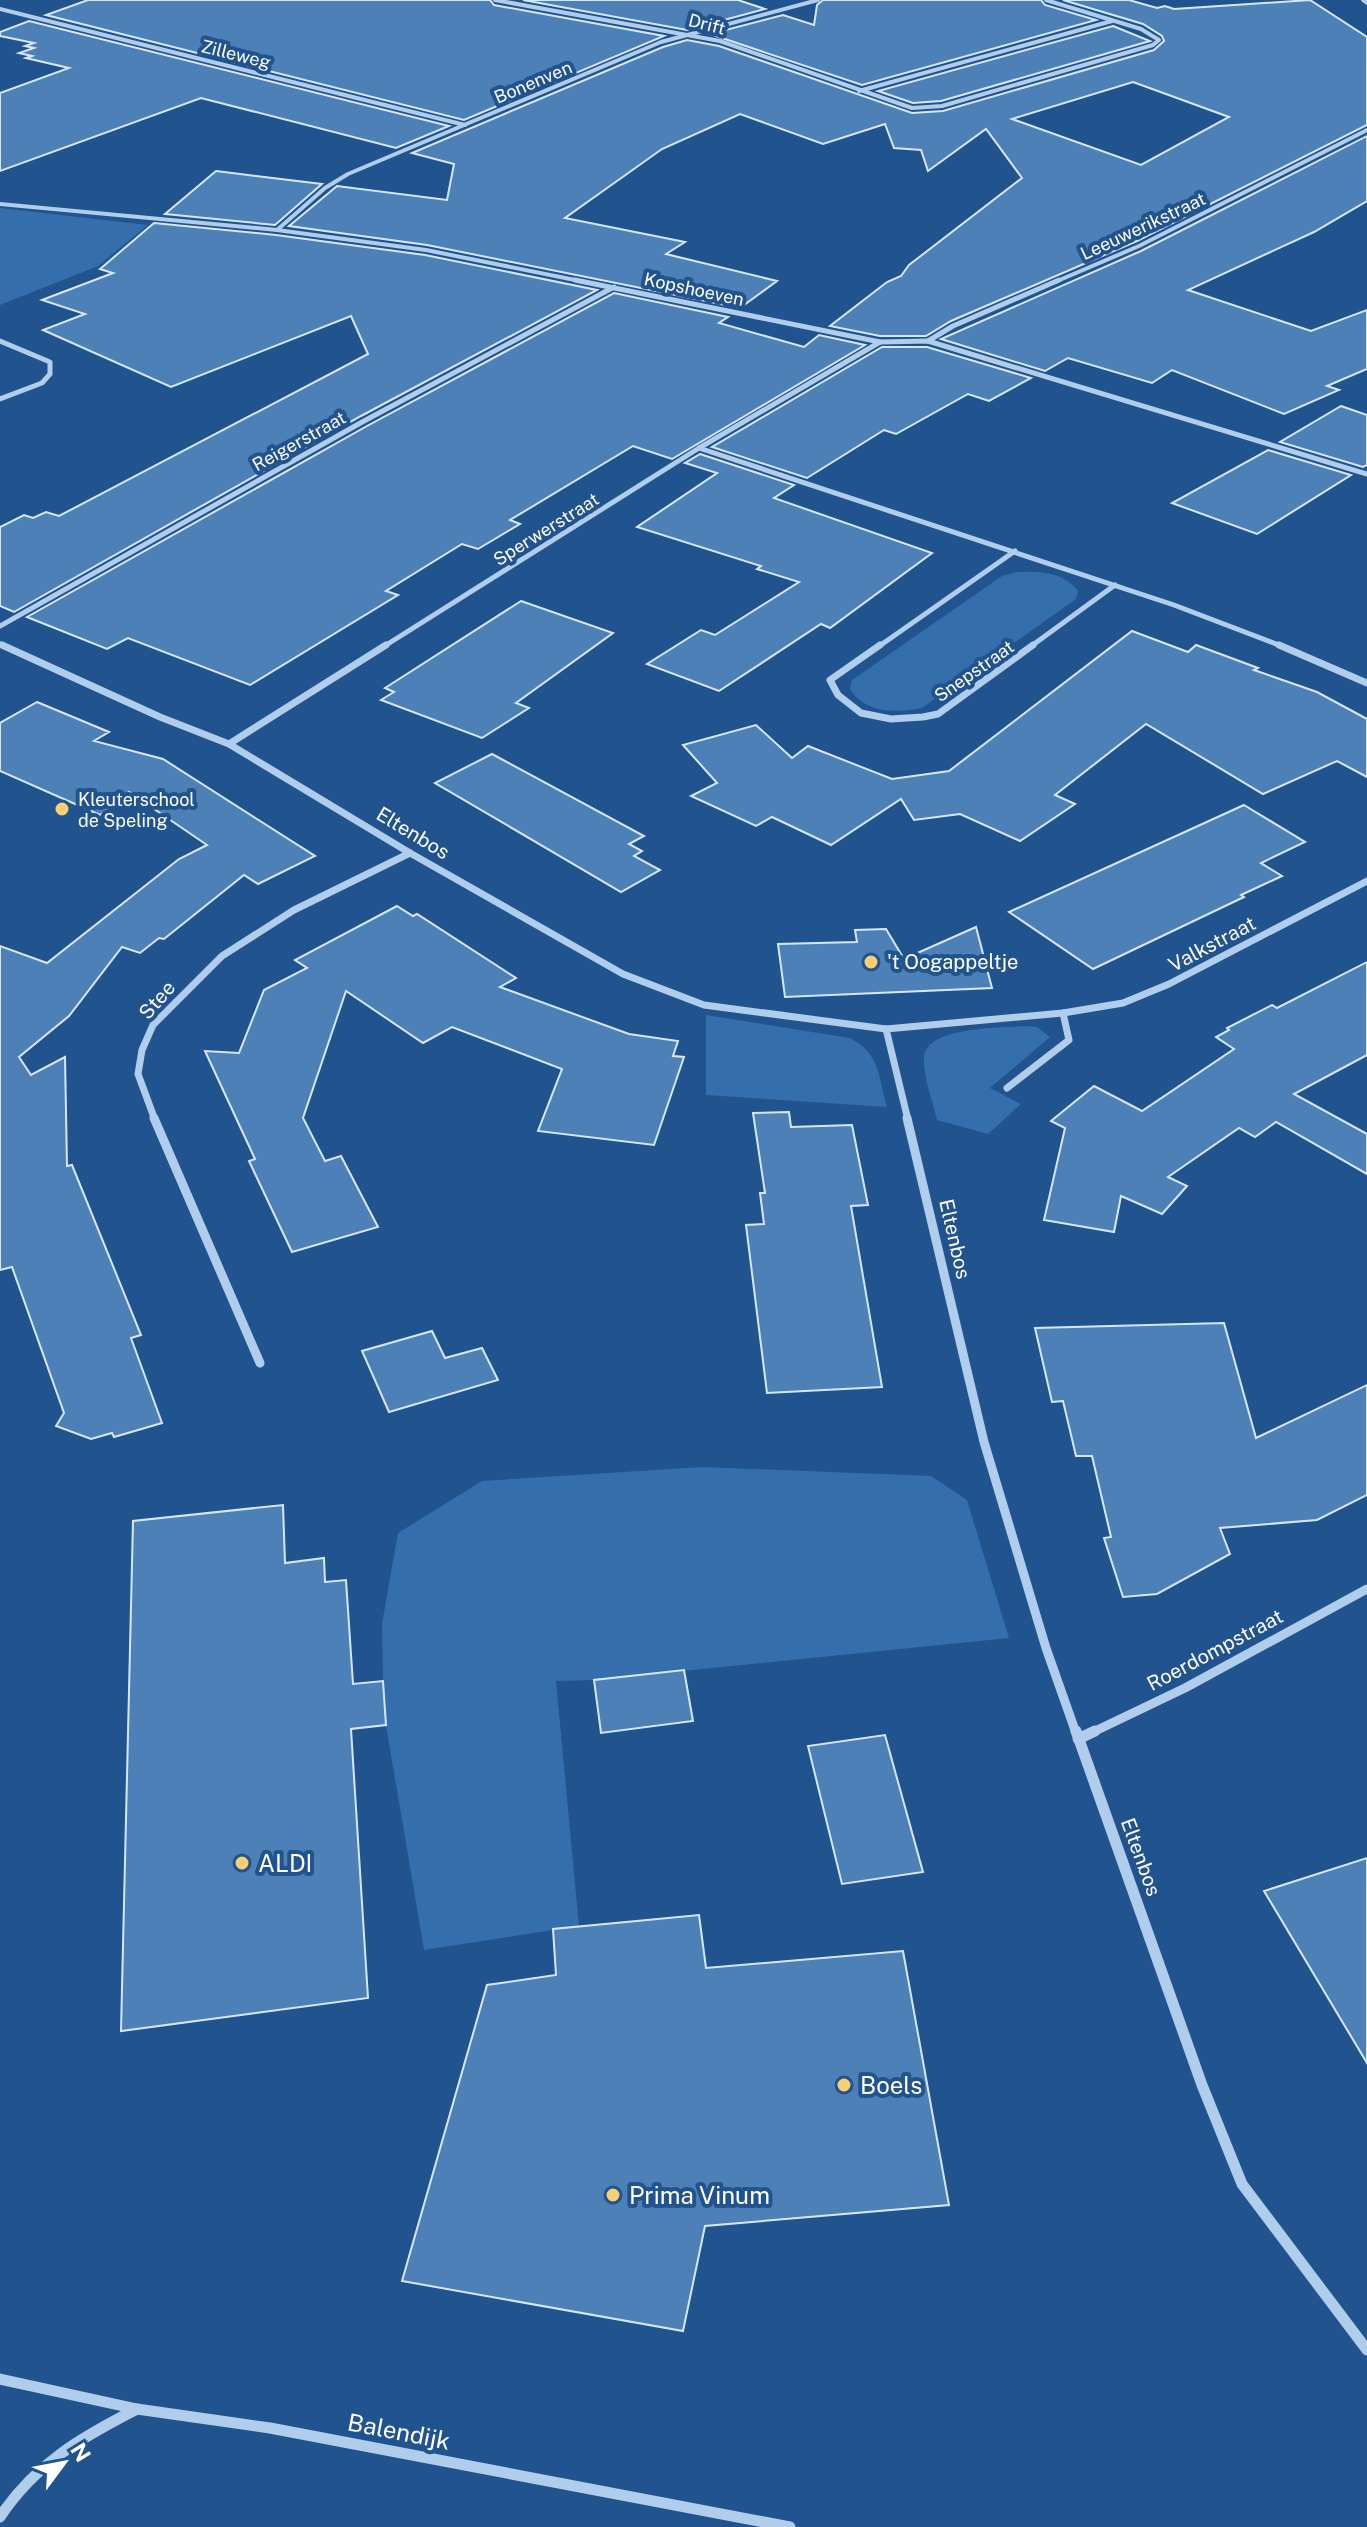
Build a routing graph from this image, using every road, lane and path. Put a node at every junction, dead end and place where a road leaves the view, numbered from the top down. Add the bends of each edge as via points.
1 (495, 0) edge
2 (818, 0) edge
3 (1046, 0) edge
4 (0, 9) edge
5 (1113, 20) junction
6 (689, 33) junction
7 (859, 91) junction
8 (466, 125) junction
9 (1367, 130) edge
10 (0, 204) edge
11 (277, 230) junction
12 (615, 287) junction
13 (0, 341) edge
14 (928, 341) junction
15 (880, 342) junction
16 (0, 399) edge
17 (699, 448) junction
18 (1367, 474) edge
19 (1015, 551) junction
20 (1115, 585) junction
21 (0, 626) edge
22 (0, 644) edge
23 (1367, 683) edge
24 (229, 744) junction
25 (410, 853) junction
26 (1367, 881) edge
27 (1063, 1013) junction
28 (886, 1029) junction
29 (1007, 1088) dead end
30 (260, 1363) dead end
31 (1367, 1589) edge
32 (1078, 1739) junction
33 (1367, 2350) edge
34 (0, 2379) edge
35 (137, 2409) junction
36 (0, 2517) edge
37 (790, 2527) edge

1 - 6 street, Drift
2 - 6 street, Bonenven
3 - 5 street, Drift
4 - 8 street, Zilleweg
5 - 7 street
5 - 7 street, Drift via 1159,40 942,106 912,108
6 - 7 street, Drift
6 - 8 street, Bonenven
8 - 11 street, Bonenven via 348,174
9 - 14 street, Leeuwerikstraat via 1178,228
10 - 11 street, Kopshoeven
11 - 12 street, Kopshoeven via 426,250
12 - 15 street, Kopshoeven
12 - 21 street, Reigerstraat
13 - 16 street via 50,362 50,374 42,383
14 - 15 street, Kopshoeven
14 - 18 street, Kopshoeven
15 - 17 street, Sperwerstraat
17 - 19 street
17 - 24 street, Sperwerstraat
19 - 20 street
19 - 20 street, Snepstraat via 830,680 841,702 874,718 913,720 938,714
20 - 23 street via 1261,637
22 - 24 street, Eltenbos
24 - 25 street, Eltenbos
25 - 28 street, Eltenbos via 623,974 674,996 746,1012
25 - 30 street, Stee via 294,910 222,956 153,1025 142,1050 138,1074 156,1123
26 - 27 street, Valkstraat via 1169,984 1123,1003
27 - 28 street, Valkstraat
27 - 29 street via 1069,1040
28 - 32 street, Eltenbos via 984,1442
31 - 32 street, Roerdompstraat via 1185,1688
32 - 33 street, Eltenbos via 1242,2184
34 - 35 street, Balendijk
35 - 36 street via 61,2448 14,2494
35 - 37 street, Balendijk via 270,2428

